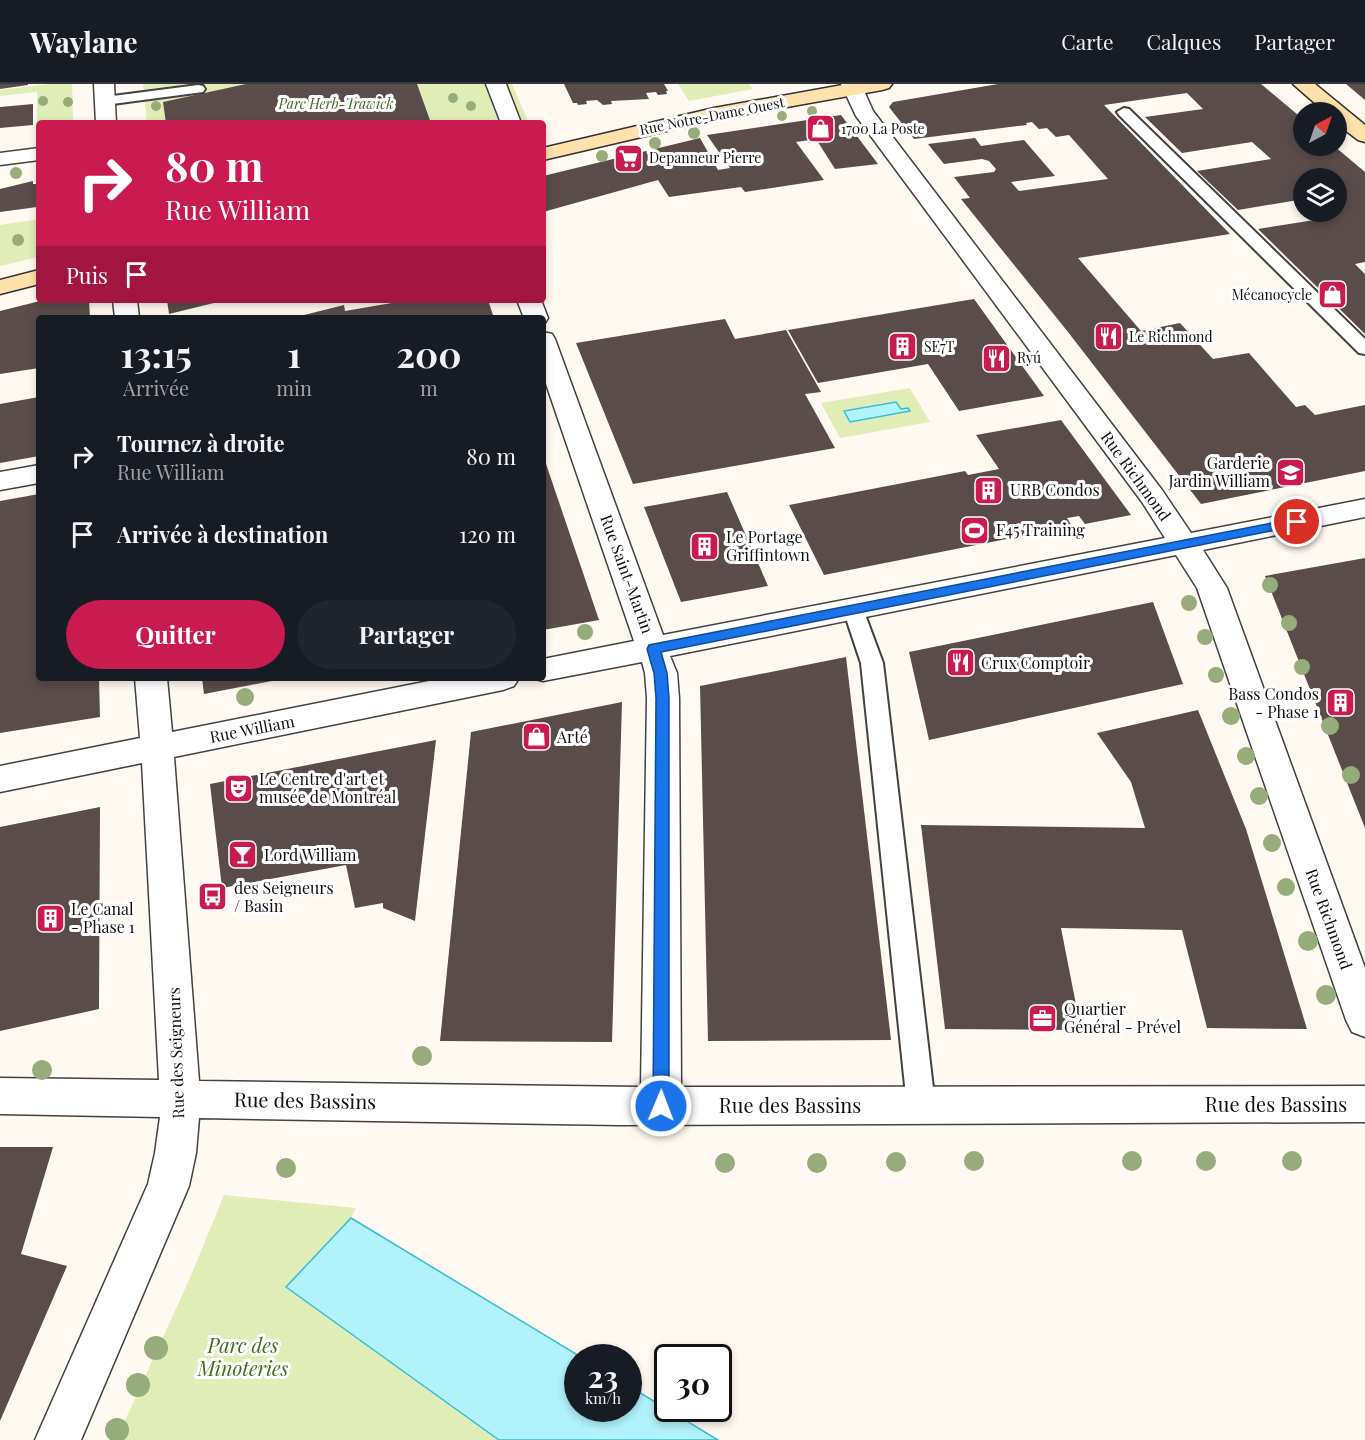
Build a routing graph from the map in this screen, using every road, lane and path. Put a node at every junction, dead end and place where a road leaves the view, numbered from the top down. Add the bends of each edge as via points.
1 (495, 84) edge
2 (882, 84) edge
3 (1303, 84) edge
4 (853, 86) edge
5 (198, 89) dead end
6 (104, 93) edge
7 (1124, 112) dead end
8 (106, 120) edge
9 (510, 120) edge
10 (1365, 136) edge
11 (546, 153) edge
12 (36, 154) edge
13 (0, 159) edge
14 (36, 278) edge
15 (0, 287) edge
16 (546, 347) edge
17 (1365, 349) edge
18 (36, 475) edge
19 (0, 481) edge
20 (1365, 508) edge
21 (1185, 544) junction
22 (853, 609) junction
23 (653, 649) junction
24 (546, 669) edge
25 (151, 681) edge
26 (488, 681) edge
27 (156, 748) junction
28 (0, 779) edge
29 (1365, 1020) edge
30 (0, 1096) edge
31 (180, 1098) junction
32 (1365, 1104) edge
33 (921, 1105) junction
34 (661, 1106) junction
35 (58, 1440) edge

1 - 9 street
2 - 4 main road, Rue Notre-Dame Ouest
3 - 10 main road
4 - 11 main road, Rue Notre-Dame Ouest
4 - 21 street, Rue Richmond via 863,112
5 - 6 lane
6 - 8 street
7 - 17 lane
12 - 13 street
14 - 15 main road
16 - 23 street, Rue Saint-Martin
18 - 19 street
20 - 21 street
21 - 22 street
21 - 29 street, Rue Richmond via 1212,588
22 - 23 street
22 - 33 lane via 872,663
23 - 24 street
23 - 34 street, Rue Saint-Martin via 661,673 663,698
25 - 27 street, Rue des Seigneurs
26 - 27 street, Rue William
27 - 28 street, Rue William
27 - 31 street, Rue des Seigneurs
30 - 31 street, Rue des Bassins
31 - 34 street, Rue des Bassins
31 - 35 street, Rue des Seigneurs via 178,1142 168,1186
32 - 33 street, Rue des Bassins
33 - 34 street, Rue des Bassins

